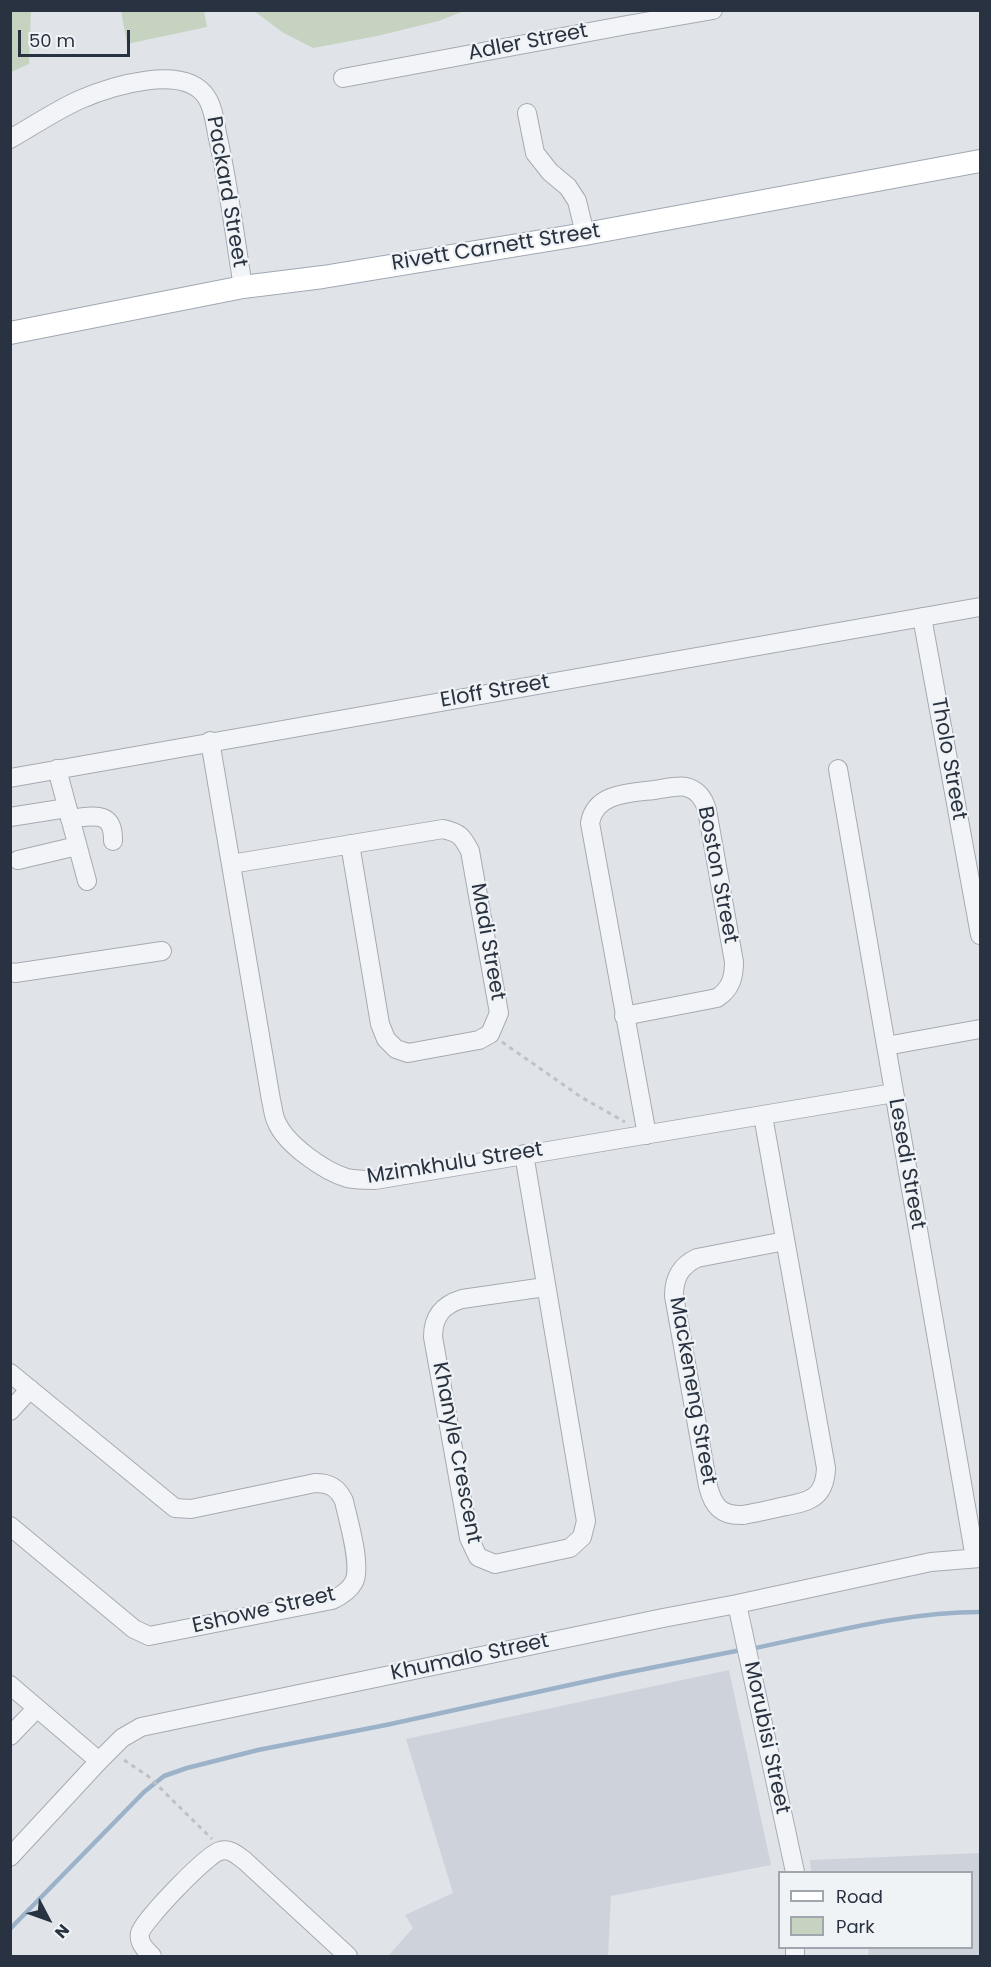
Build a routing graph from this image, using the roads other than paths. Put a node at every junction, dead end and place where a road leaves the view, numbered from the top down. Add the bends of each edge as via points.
1 (713, 10) edge
2 (625, 18) edge
3 (343, 78) dead end
4 (527, 113) dead end
5 (10, 138) edge
6 (981, 161) edge
7 (585, 234) junction
8 (243, 287) junction
9 (10, 333) edge
10 (981, 607) edge
11 (922, 617) junction
12 (210, 741) junction
13 (57, 769) junction
14 (838, 769) dead end
15 (10, 778) edge
16 (69, 814) junction
17 (10, 817) edge
18 (114, 841) dead end
19 (350, 844) junction
20 (77, 846) junction
21 (18, 860) dead end
22 (231, 864) junction
23 (87, 881) dead end
24 (979, 912) edge
25 (981, 935) edge
26 (162, 951) dead end
27 (10, 972) edge
28 (624, 1016) junction
29 (981, 1029) edge
30 (886, 1046) junction
31 (894, 1093) junction
32 (763, 1116) junction
33 (647, 1135) junction
34 (524, 1154) junction
35 (785, 1241) junction
36 (545, 1287) junction
37 (10, 1373) edge
38 (30, 1389) junction
39 (10, 1411) edge
40 (10, 1526) edge
41 (978, 1558) edge
42 (737, 1604) junction
43 (10, 1685) edge
44 (37, 1708) junction
45 (10, 1736) edge
46 (105, 1755) junction
47 (10, 1857) edge
48 (795, 1871) edge
49 (152, 1956) edge
50 (348, 1956) edge

1 - 2 street, Adler Street
2 - 3 street, Adler Street
4 - 7 street via 535,153 577,201
5 - 8 street, Packard Street via 79,100 122,86 173,78 197,88 212,108
6 - 7 main road, Rivett Carnett Street
7 - 8 main road, Rivett Carnett Street
8 - 9 main road, Rivett Carnett Street
10 - 11 street, Eloff Street
11 - 12 street, Eloff Street
11 - 24 street, Tholo Street
12 - 13 street, Eloff Street
12 - 22 street, Mzimkhulu Street
13 - 15 street, Eloff Street
13 - 16 street
14 - 30 street, Lesedi Street
16 - 17 street
16 - 18 street via 102,817 114,831
16 - 20 street
19 - 19 street, Madi Street via 443,829 462,837 470,850 499,1013 490,1034 479,1040 408,1053 396,1049 386,1039 380,1024
19 - 22 street, Madi Street
20 - 21 street
20 - 23 street
22 - 34 street, Mzimkhulu Street via 271,1100 277,1123 290,1141 330,1170 362,1180
24 - 25 street, Tholo Street
26 - 27 street
28 - 28 street, Boston Street via 590,831 591,816 594,809 612,797 686,787 700,795 707,810 734,962 733,978 717,998
28 - 33 street, Boston Street
29 - 30 street
30 - 31 street, Lesedi Street
31 - 32 street, Mzimkhulu Street
31 - 41 street, Lesedi Street
32 - 33 street, Mzimkhulu Street
32 - 35 street, Mackeneng Street
33 - 34 street, Mzimkhulu Street
34 - 36 street, Khanyle Crescent
35 - 35 street, Mackeneng Street via 826,1479 819,1493 805,1502 733,1515 723,1513 716,1507 708,1486 674,1284 680,1271 697,1258
36 - 36 street, Khanyle Crescent via 585,1528 570,1548 495,1564 478,1557 469,1539 433,1328 435,1318 450,1303
37 - 38 street, Eshowe Street
38 - 39 street
38 - 40 street, Eshowe Street via 180,1510 315,1483 333,1486 344,1501 356,1574 349,1589 332,1600 149,1636 134,1629
41 - 42 street, Khumalo Street via 931,1562
42 - 46 street, Khumalo Street via 160,1722 122,1738
42 - 48 street, Morubisi Street
43 - 44 street
44 - 45 street
44 - 46 street
46 - 47 street, Khumalo Street
49 - 50 street via 140,1934 148,1919 206,1859 228,1850

